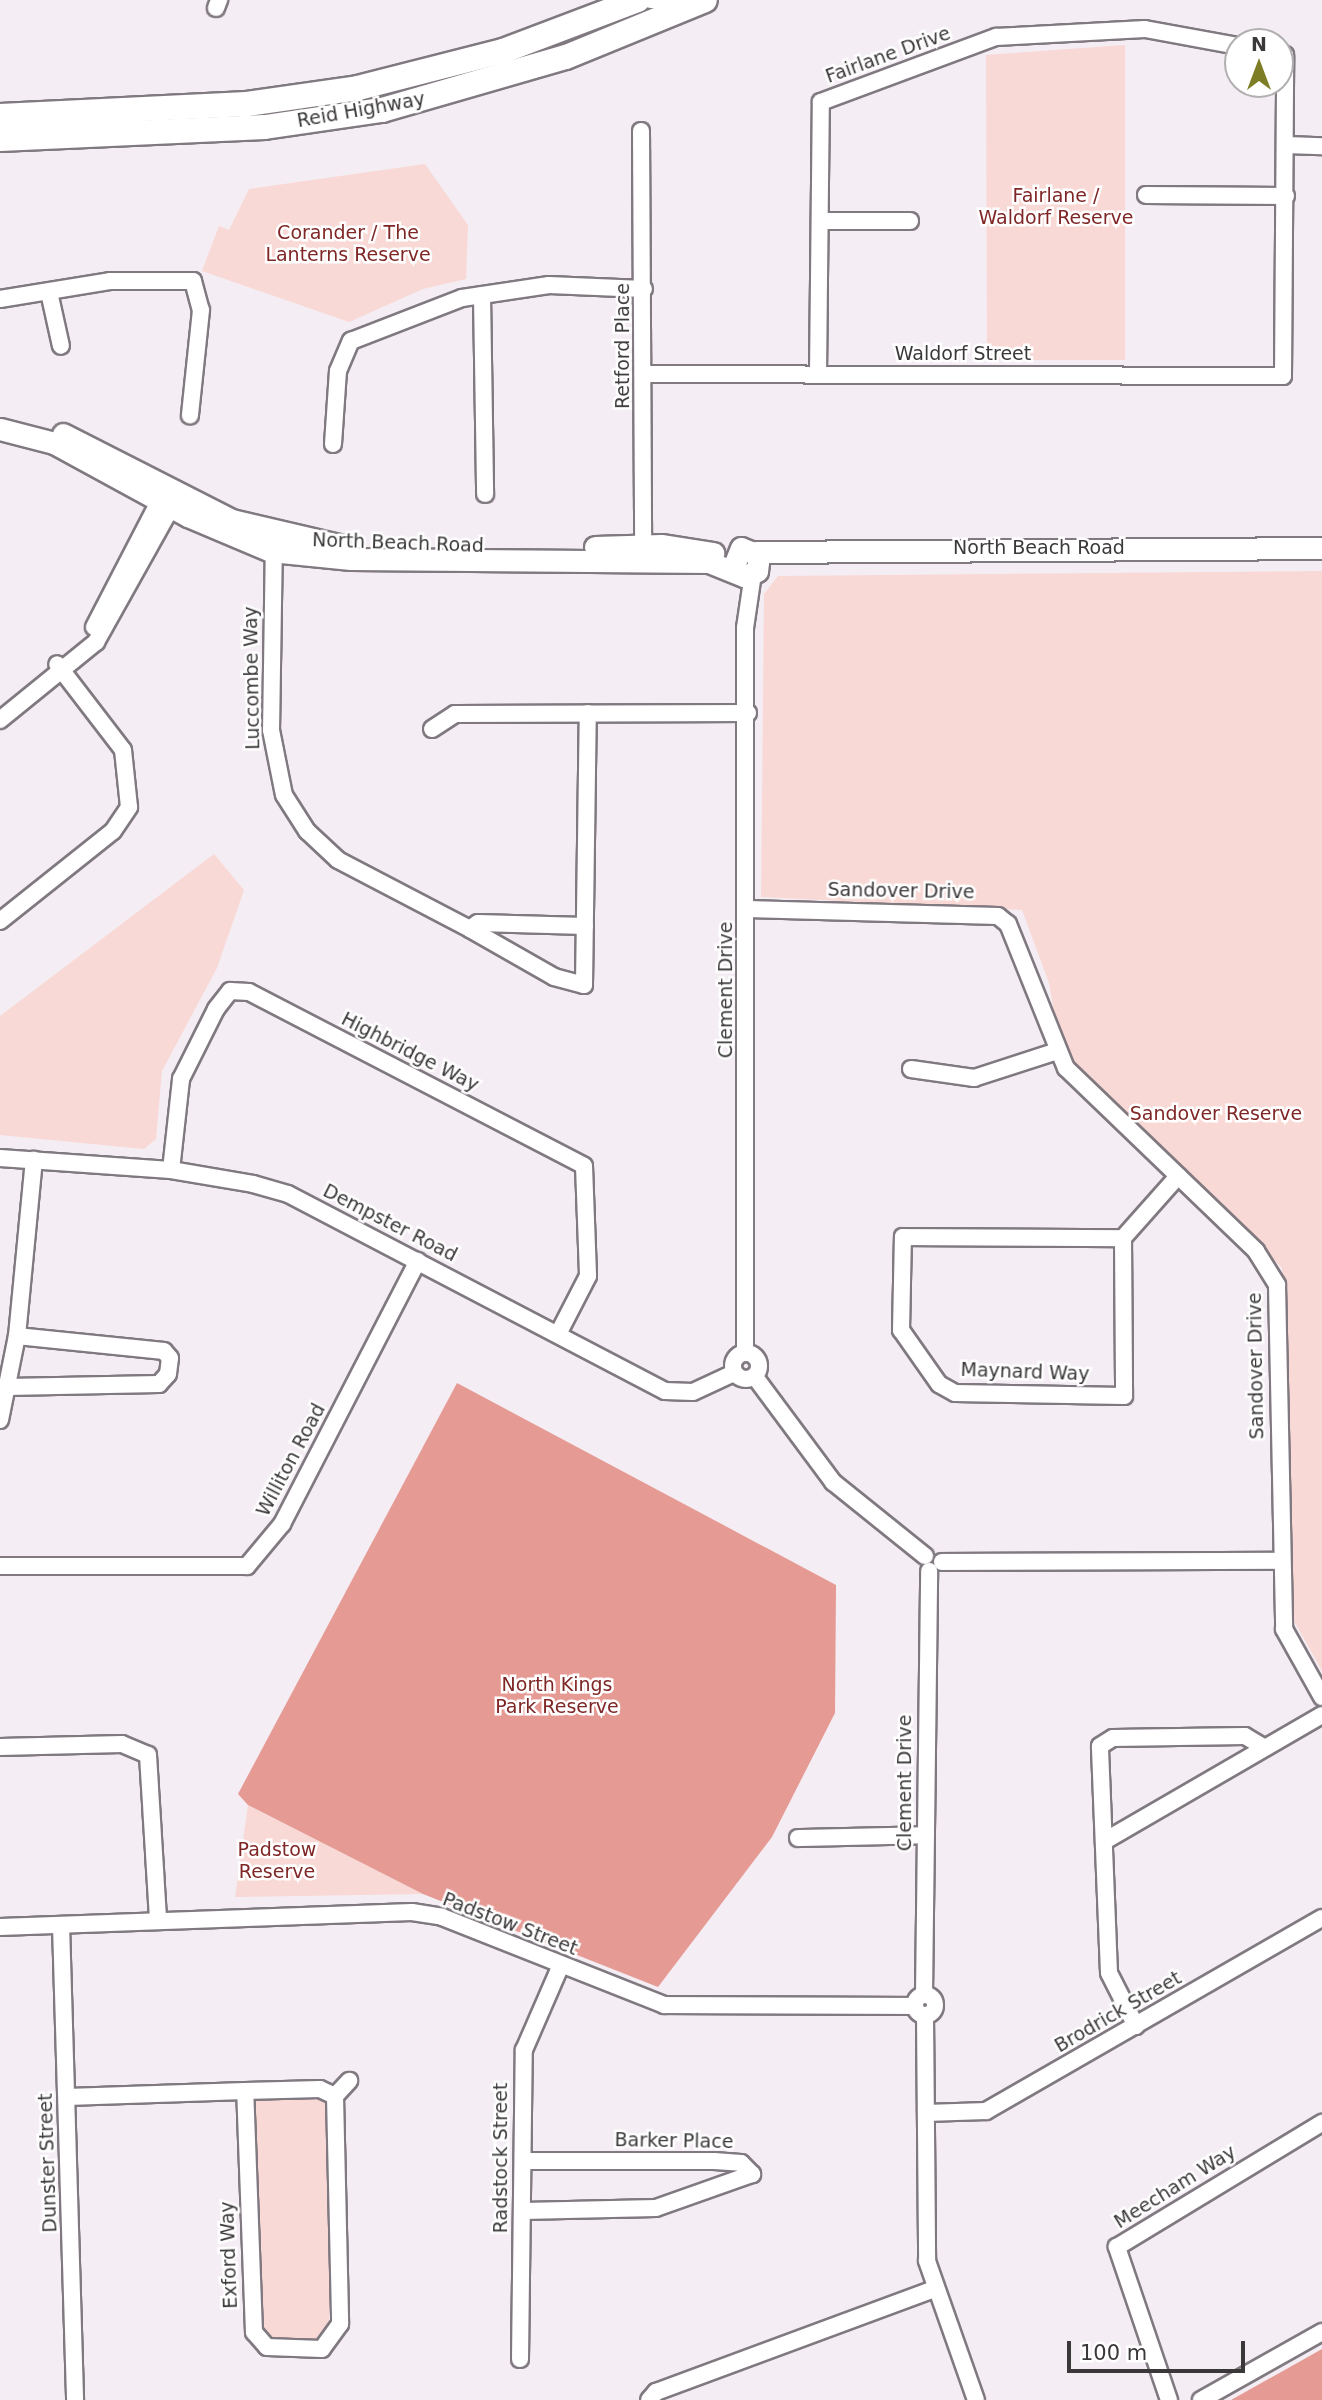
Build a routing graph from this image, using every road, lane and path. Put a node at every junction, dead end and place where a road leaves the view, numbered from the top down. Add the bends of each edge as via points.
1 (598, 0) edge
2 (638, 0) edge
3 (649, 0) edge
4 (694, 0) edge
5 (705, 0) edge
6 (558, 33) junction
7 (623, 34) junction
8 (1224, 43) edge
9 (1285, 98) edge
10 (0, 116) edge
11 (641, 131) dead end
12 (0, 139) edge
13 (1286, 145) junction
14 (1322, 146) edge
15 (1146, 195) dead end
16 (1286, 196) junction
17 (821, 221) junction
18 (910, 221) dead end
19 (644, 289) junction
20 (49, 292) junction
21 (482, 295) junction
22 (0, 299) edge
23 (61, 346) dead end
24 (644, 374) junction
25 (818, 374) junction
26 (190, 415) dead end
27 (0, 418) edge
28 (0, 429) edge
29 (333, 444) dead end
30 (485, 494) dead end
31 (169, 498) junction
32 (273, 543) junction
33 (1322, 548) edge
34 (643, 553) junction
35 (1322, 560) edge
36 (746, 564) junction
37 (60, 667) junction
38 (0, 709) edge
39 (588, 713) junction
40 (748, 713) junction
41 (0, 720) edge
42 (432, 729) dead end
43 (747, 909) junction
44 (0, 920) edge
45 (585, 926) junction
46 (470, 929) junction
47 (1054, 1052) junction
48 (911, 1069) dead end
49 (0, 1158) edge
50 (34, 1160) junction
51 (171, 1170) junction
52 (1178, 1176) junction
53 (1123, 1238) junction
54 (418, 1261) junction
55 (558, 1334) junction
56 (17, 1336) junction
57 (745, 1353) junction
58 (734, 1373) junction
59 (755, 1377) junction
60 (7, 1387) junction
61 (0, 1420) edge
62 (1280, 1561) junction
63 (932, 1563) junction
64 (0, 1566) edge
65 (1322, 1696) edge
66 (1322, 1715) edge
67 (0, 1747) edge
68 (1265, 1748) junction
69 (926, 1836) junction
70 (798, 1838) dead end
71 (1108, 1839) junction
72 (1322, 1918) edge
73 (158, 1920) junction
74 (61, 1925) junction
75 (0, 1927) edge
76 (561, 1965) junction
77 (922, 2005) junction
78 (1136, 2026) junction
79 (349, 2081) dead end
80 (245, 2091) junction
81 (335, 2096) junction
82 (67, 2097) junction
83 (926, 2113) junction
84 (1322, 2123) edge
85 (523, 2161) junction
86 (523, 2211) junction
87 (934, 2288) junction
88 (1322, 2332) edge
89 (520, 2359) dead end
90 (75, 2400) edge
91 (649, 2400) edge
92 (976, 2400) edge
93 (1169, 2400) edge
94 (1201, 2400) edge

1 - 6 highway
2 - 6 highway, Reid Highway
3 - 4 street
3 - 7 street
5 - 7 highway, Reid Highway
6 - 10 highway, Reid Highway via 425,74 294,98
7 - 12 highway, Reid Highway via 489,83 382,110 265,127
8 - 17 street, Fairlane Drive via 1145,29 996,37 821,102
9 - 13 street
11 - 19 street, Retford Place
13 - 14 street
13 - 16 street
15 - 16 street
16 - 25 street, Waldorf Street via 1283,376
17 - 18 street
17 - 25 street, Fairlane Drive
19 - 21 street via 549,285
19 - 24 street, Retford Place
20 - 22 street
20 - 23 street
20 - 26 street via 110,281 193,281 201,310
21 - 29 street via 351,341 338,372
21 - 30 street
24 - 25 street, Waldorf Street
24 - 34 street, Retford Place
27 - 31 main road, North Beach Road via 68,435
28 - 31 main road, North Beach Road via 54,443
31 - 32 main road, North Beach Road
31 - 37 street via 103,614
32 - 34 main road, North Beach Road via 351,559
32 - 46 street, Luccombe Way via 271,730 284,796 338,860
33 - 36 main road, North Beach Road
34 - 36 main road, North Beach Road
35 - 36 main road, North Beach Road
36 - 40 street, Clement Drive
37 - 38 street
37 - 41 street
37 - 44 street via 124,750 129,807 113,831
39 - 40 street
39 - 42 street via 455,714
39 - 45 street, Luccombe Way
40 - 43 street, Clement Drive
43 - 47 street, Sandover Drive via 998,916 1008,924
43 - 57 street, Clement Drive
45 - 46 street via 478,923
45 - 46 street, Luccombe Way via 584,985 554,977
47 - 48 street via 974,1078
47 - 52 street, Sandover Drive
49 - 50 street, Dempster Road
50 - 51 street, Dempster Road
50 - 56 street
51 - 54 street, Dempster Road via 288,1194
51 - 55 street, Highbridge Way via 181,1079 230,991 249,992 584,1166 588,1276
52 - 53 street
52 - 62 street, Sandover Drive via 1256,1251 1277,1285
53 - 53 street, Maynard Way via 903,1237 901,1330 939,1384 962,1395 1124,1396
54 - 55 street, Dempster Road
54 - 64 street, Williton Road via 282,1524 247,1566
55 - 58 street, Dempster Road via 665,1391 693,1392
56 - 60 street
56 - 60 street via 164,1351 170,1358 168,1374 159,1384
57 - 58 street, Clement Drive via 733,1362
57 - 59 street, Clement Drive via 758,1361
58 - 59 street
59 - 63 street, Clement Drive via 833,1482
60 - 61 street
62 - 63 street
62 - 65 street, Sandover Drive via 1284,1629
63 - 69 street, Clement Drive
66 - 68 street
67 - 73 street via 122,1744 148,1755
68 - 71 street
68 - 71 street via 1245,1736 1104,1740
69 - 70 street
69 - 77 street, Clement Drive
71 - 78 street via 1109,1973
72 - 78 street, Brodrick Street
73 - 74 street, Padstow Street
73 - 76 street, Padstow Street via 412,1912 442,1917
74 - 75 street, Padstow Street
74 - 82 street, Dunster Street
76 - 77 street, Padstow Street via 664,2005
76 - 85 street, Radstock Street via 524,2050
77 - 83 street, Clement Drive
78 - 83 street, Brodrick Street via 986,2111
79 - 81 street
80 - 81 street via 320,2089
80 - 81 street, Exford Way via 252,2320 260,2342 278,2350 322,2349 340,2324
80 - 82 street
82 - 90 street, Dunster Street
83 - 87 street, Clement Drive via 925,2232
84 - 93 street, Meecham Way via 1117,2247
85 - 86 street, Radstock Street
85 - 86 street, Barker Place via 714,2161 741,2163 751,2174 656,2208
86 - 89 street, Radstock Street
87 - 91 street via 656,2392
87 - 92 street, Clement Drive
88 - 94 street

